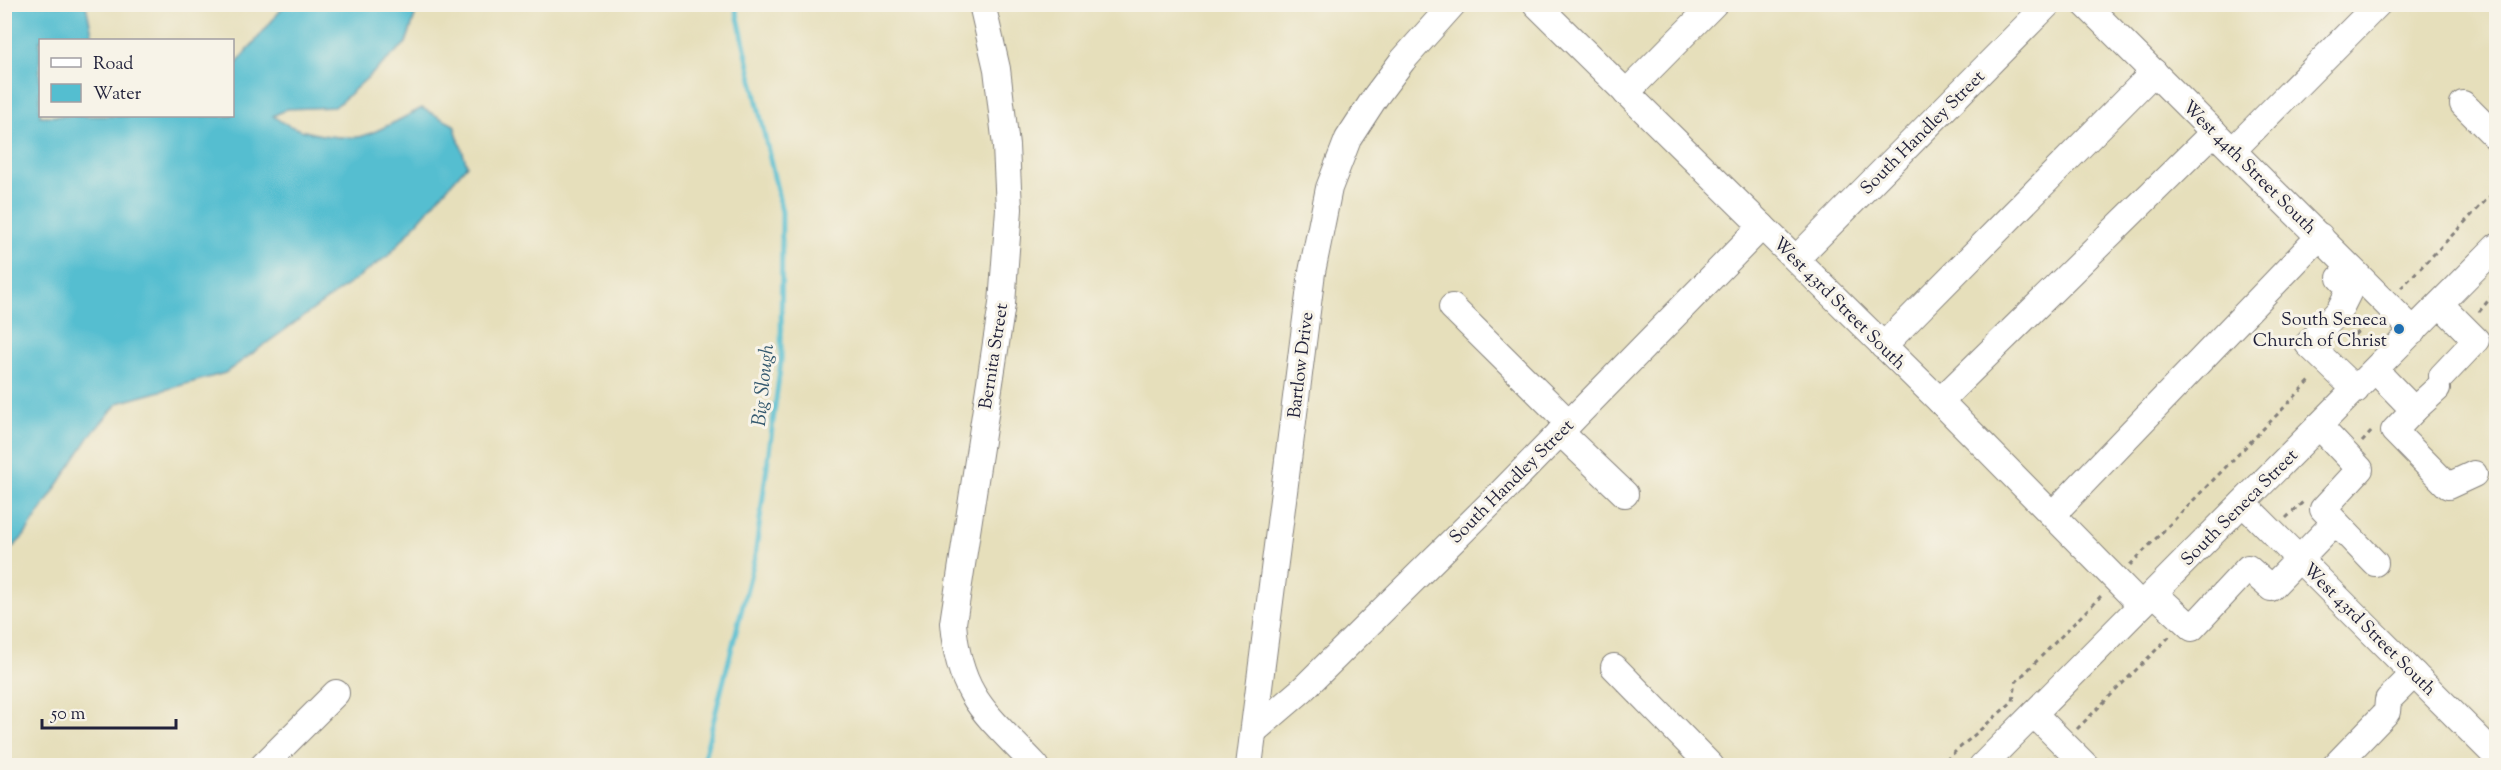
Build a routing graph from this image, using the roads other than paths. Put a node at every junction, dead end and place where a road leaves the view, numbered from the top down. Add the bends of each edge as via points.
1 (982, 4) edge
2 (1453, 4) edge
3 (1536, 4) edge
4 (1714, 4) edge
5 (2048, 4) edge
6 (2085, 4) edge
7 (2378, 4) edge
8 (2154, 72) junction
9 (1626, 93) junction
10 (2463, 104) dead end
11 (2214, 132) junction
12 (2496, 137) edge
13 (2233, 150) junction
14 (1762, 226) junction
15 (2320, 236) junction
16 (2496, 247) edge
17 (1796, 259) junction
18 (2350, 268) junction
19 (2440, 304) junction
20 (1452, 307) dead end
21 (2414, 331) junction
22 (1883, 346) junction
23 (2375, 370) junction
24 (2356, 390) junction
25 (1940, 401) junction
26 (2414, 410) junction
27 (2319, 426) junction
28 (1564, 428) junction
29 (2474, 474) dead end
30 (1625, 494) dead end
31 (2243, 503) junction
32 (2053, 514) junction
33 (2336, 522) junction
34 (2299, 559) junction
35 (2375, 563) dead end
36 (2148, 599) junction
37 (1614, 667) dead end
38 (2414, 674) junction
39 (336, 693) dead end
40 (2034, 714) junction
41 (1255, 730) junction
42 (2496, 756) edge
43 (1995, 761) edge
44 (263, 765) edge
45 (1036, 765) edge
46 (1249, 765) edge
47 (1711, 765) edge
48 (2086, 765) edge
49 (2335, 765) edge

1 - 45 street, Bernita Street via 997,69 1009,209 1002,304 952,623 960,671 975,702
2 - 41 street, Bartlow Drive via 1403,60 1347,139 1329,188 1312,272
3 - 9 street, West 43rd Street South
4 - 9 street
5 - 17 street, South Handley Street
6 - 8 street, West 44th Street South
7 - 13 street
8 - 11 street, West 44th Street South
8 - 22 street
9 - 14 street, West 43rd Street South
10 - 12 street
11 - 13 street, West 44th Street South
11 - 25 street
13 - 15 street, West 44th Street South
14 - 17 street, West 43rd Street South
14 - 28 street, South Handley Street
15 - 18 street, West 44th Street South
15 - 32 street
16 - 19 street, South Seneca Street
17 - 22 street, West 43rd Street South
18 - 21 street, West 44th Street South
18 - 24 street via 2340,278 2350,289 2339,311 2308,344
19 - 21 street, South Seneca Street
19 - 26 street via 2476,340
20 - 28 street
21 - 23 street, South Seneca Street
22 - 25 street, West 43rd Street South
23 - 24 street, South Seneca Street
23 - 26 street
24 - 27 street, South Seneca Street
25 - 32 street, West 43rd Street South
26 - 29 street via 2394,431 2448,486
27 - 31 street, South Seneca Street
27 - 33 street via 2360,470 2323,509
28 - 30 street
28 - 41 street, South Handley Street via 1303,689
31 - 34 street, West 43rd Street South
31 - 36 street, South Seneca Street
32 - 36 street, West 43rd Street South via 2117,579
33 - 34 street
33 - 35 street
34 - 36 street, West 43rd Street South via 2271,588 2248,567 2192,628
34 - 38 street, West 43rd Street South
36 - 40 street, South Seneca Street
37 - 47 street
38 - 42 street, West 43rd Street South
38 - 49 street via 2388,700 2387,712
39 - 44 street
40 - 43 street, South Seneca Street
40 - 48 street
41 - 46 street, Bartlow Drive

